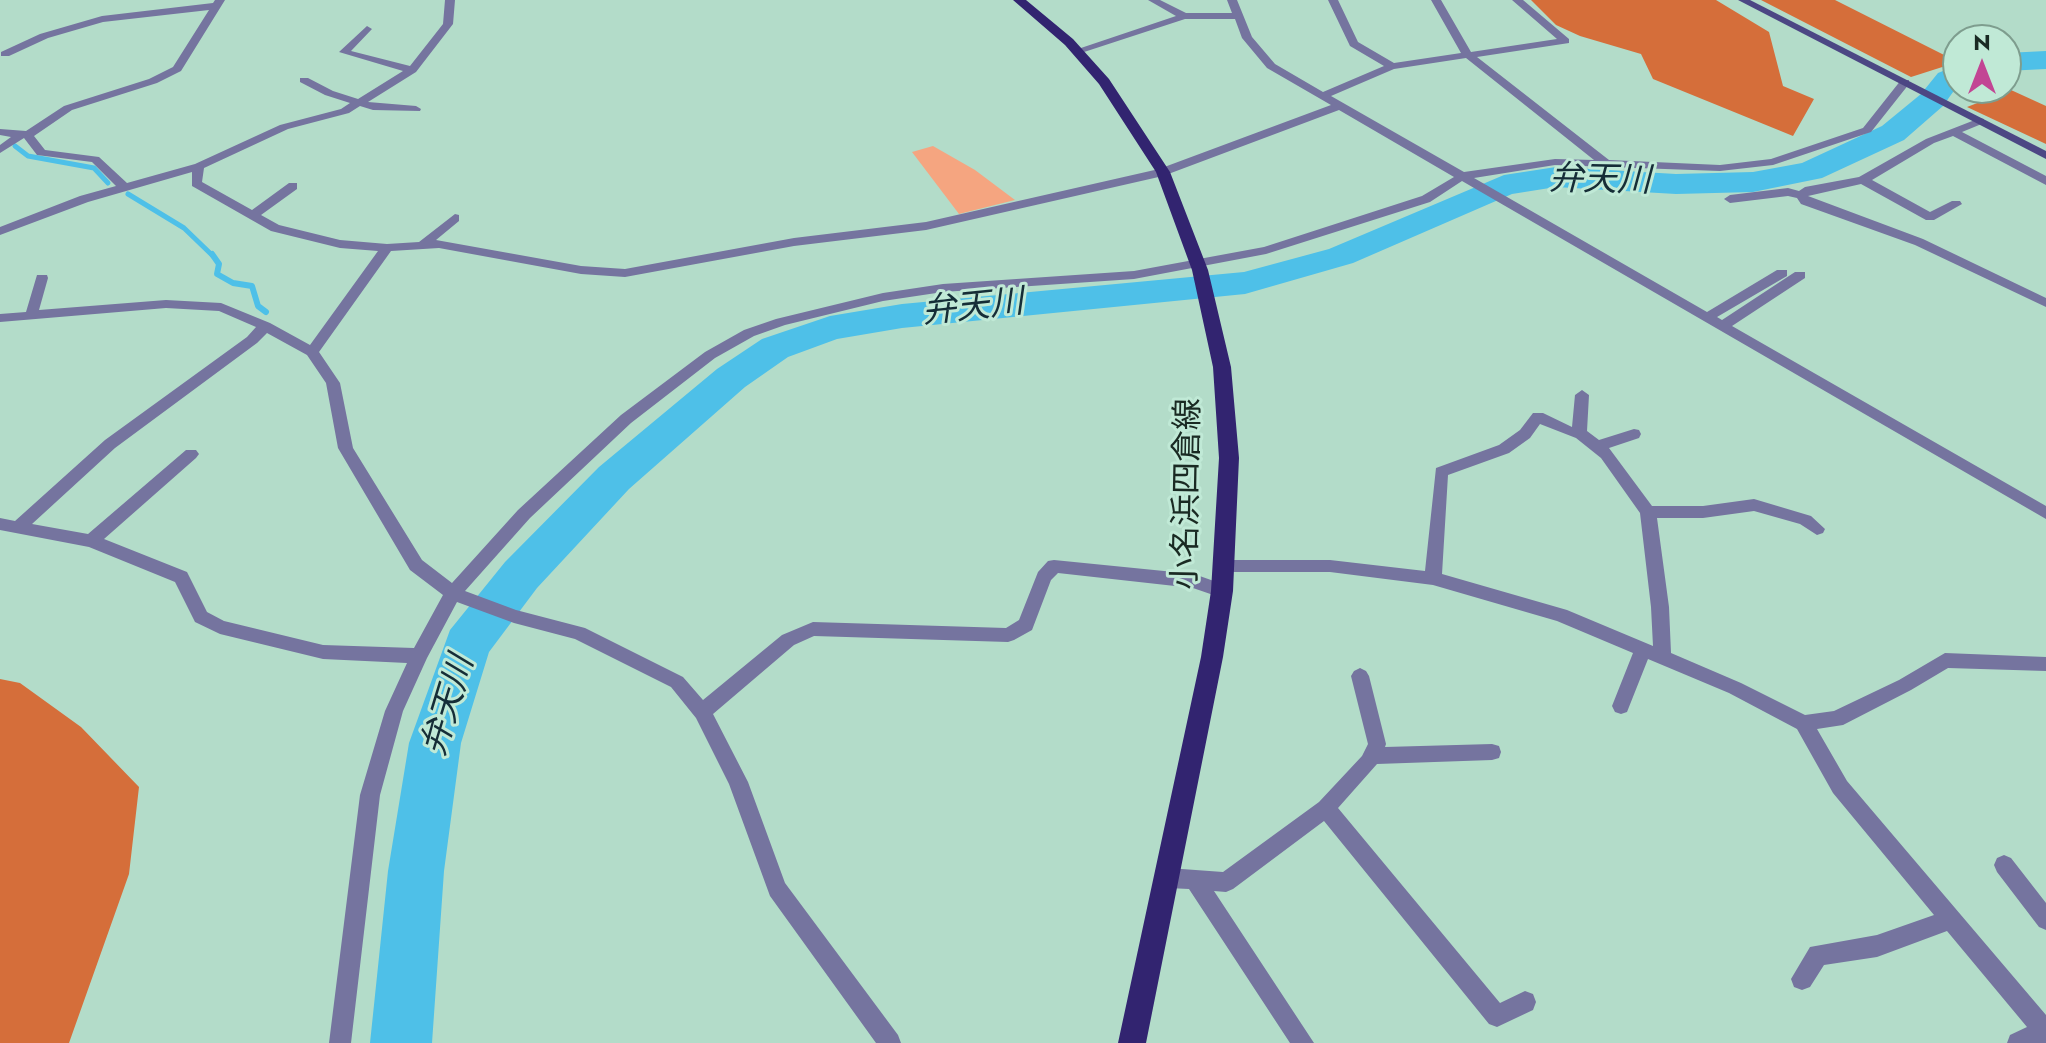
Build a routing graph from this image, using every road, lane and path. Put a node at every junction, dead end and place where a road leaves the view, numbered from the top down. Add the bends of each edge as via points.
1 (450, 0) edge
2 (1019, 0) edge
3 (1153, 0) edge
4 (1232, 0) edge
5 (1333, 0) edge
6 (1436, 0) edge
7 (1517, 0) edge
8 (1743, 0) edge
9 (218, 3) edge
10 (186, 5) edge
11 (1184, 16) junction
12 (1237, 16) junction
13 (367, 29) dead end
14 (1077, 51) junction
15 (5, 54) dead end
16 (1467, 54) junction
17 (1392, 66) junction
18 (412, 70) junction
19 (304, 80) dead end
20 (1905, 82) junction
21 (1325, 95) junction
22 (361, 100) junction
23 (1341, 105) junction
24 (416, 109) dead end
25 (1980, 121) junction
26 (1952, 131) junction
27 (0, 132) edge
28 (25, 134) junction
29 (0, 150) edge
30 (2046, 156) edge
31 (1606, 164) junction
32 (199, 166) junction
33 (1163, 172) junction
34 (1463, 176) junction
35 (1863, 180) junction
36 (2046, 181) edge
37 (293, 186) dead end
38 (124, 187) junction
39 (1802, 196) junction
40 (1730, 199) dead end
41 (1956, 204) dead end
42 (253, 215) junction
43 (455, 218) dead end
44 (0, 231) edge
45 (423, 245) junction
46 (387, 248) junction
47 (1199, 267) junction
48 (1782, 273) dead end
49 (1800, 275) dead end
50 (42, 278) dead end
51 (2046, 303) edge
52 (32, 313) junction
53 (1708, 317) junction
54 (0, 318) edge
55 (1723, 325) junction
56 (265, 326) junction
57 (312, 352) junction
58 (1582, 395) dead end
59 (1579, 433) junction
60 (1634, 434) dead end
61 (1598, 446) junction
62 (191, 454) dead end
63 (1648, 512) junction
64 (2046, 513) edge
65 (0, 524) edge
66 (18, 527) junction
67 (1817, 529) dead end
68 (91, 541) junction
69 (1225, 566) junction
70 (1433, 578) junction
71 (1222, 591) junction
72 (453, 593) junction
73 (1643, 649) junction
74 (419, 656) junction
75 (1662, 657) junction
76 (2046, 664) edge
77 (1360, 676) dead end
78 (1621, 706) dead end
79 (702, 712) junction
80 (1804, 723) junction
81 (1492, 752) dead end
82 (1371, 756) junction
83 (1326, 808) junction
84 (2004, 865) dead end
85 (1168, 878) junction
86 (1195, 881) junction
87 (1951, 919) junction
88 (2046, 920) edge
89 (1802, 979) dead end
90 (1525, 1002) dead end
91 (2045, 1031) edge
92 (340, 1043) edge
93 (890, 1043) edge
94 (1132, 1043) edge
95 (1303, 1043) edge
96 (2018, 1043) edge

1 - 18 street via 448,24
2 - 14 main road, 小名浜四倉線
3 - 11 street
4 - 12 street
5 - 17 street via 1354,44
6 - 16 street
7 - 16 street via 1565,41
8 - 20 main road
9 - 10 street
9 - 28 street via 177,69 68,108
10 - 15 street via 81,24
11 - 12 street
11 - 14 street
12 - 21 street via 1247,38 1271,66
13 - 18 street via 344,52
14 - 33 main road, 小名浜四倉線 via 1104,82
16 - 17 street
16 - 31 street
17 - 21 street
18 - 22 street
19 - 22 street
20 - 25 main road
20 - 31 street via 1867,130 1787,158 1720,168
21 - 23 street
22 - 24 street via 373,107
22 - 32 street via 345,111 259,137
23 - 33 street
23 - 34 street
25 - 26 street
25 - 30 main road
26 - 35 street
26 - 36 street
27 - 28 street
28 - 29 street
28 - 38 street via 41,153 95,159
31 - 34 street via 1555,162
32 - 38 street
32 - 42 street via 196,183
33 - 45 street via 926,226 794,242 625,273
33 - 47 main road, 小名浜四倉線
34 - 47 street via 1426,199 1361,222
34 - 53 street
35 - 39 street via 1805,191
35 - 41 street via 1930,217
37 - 42 street
38 - 44 street
39 - 40 street via 1788,192
39 - 51 street via 1919,242
42 - 46 street via 275,228 340,244
43 - 45 street
45 - 46 street
46 - 57 street
47 - 69 main road, 小名浜四倉線 via 1222,367 1229,458
47 - 72 street via 943,288 835,307 749,333 710,355 626,419 524,514
48 - 53 street
49 - 55 street
50 - 52 street
52 - 54 street
52 - 56 street via 166,304 221,307
53 - 55 street
55 - 64 street
56 - 57 street
56 - 66 street via 110,444
57 - 72 street via 333,383 346,448 416,565
58 - 59 street
59 - 61 street
59 - 70 street via 1538,417 1504,449 1441,472
60 - 61 street
61 - 63 street
62 - 68 street
63 - 67 street via 1754,505 1805,520
63 - 75 street
65 - 66 street
66 - 68 street
68 - 74 street via 181,577 201,617 220,627 323,652
69 - 70 street via 1330,566
69 - 71 main road, 小名浜四倉線
70 - 73 street via 1561,615
71 - 79 street via 1194,581 1054,566 1044,577 1026,625 1008,635 813,629 788,640
71 - 85 main road, 小名浜四倉線
72 - 74 street
72 - 79 street via 579,633 677,682
73 - 75 street
73 - 78 street
74 - 92 street via 394,711 370,795
75 - 80 street
76 - 80 street via 1945,660 1836,719
77 - 82 street via 1377,744
79 - 93 street via 738,782 777,889
80 - 87 street via 1840,787
81 - 82 street
82 - 83 street
83 - 86 street via 1226,882
83 - 90 street via 1497,1016
84 - 88 street
85 - 86 street
85 - 94 main road, 小名浜四倉線
86 - 95 street
87 - 89 street via 1877,946 1818,955
87 - 91 street
91 - 96 street

